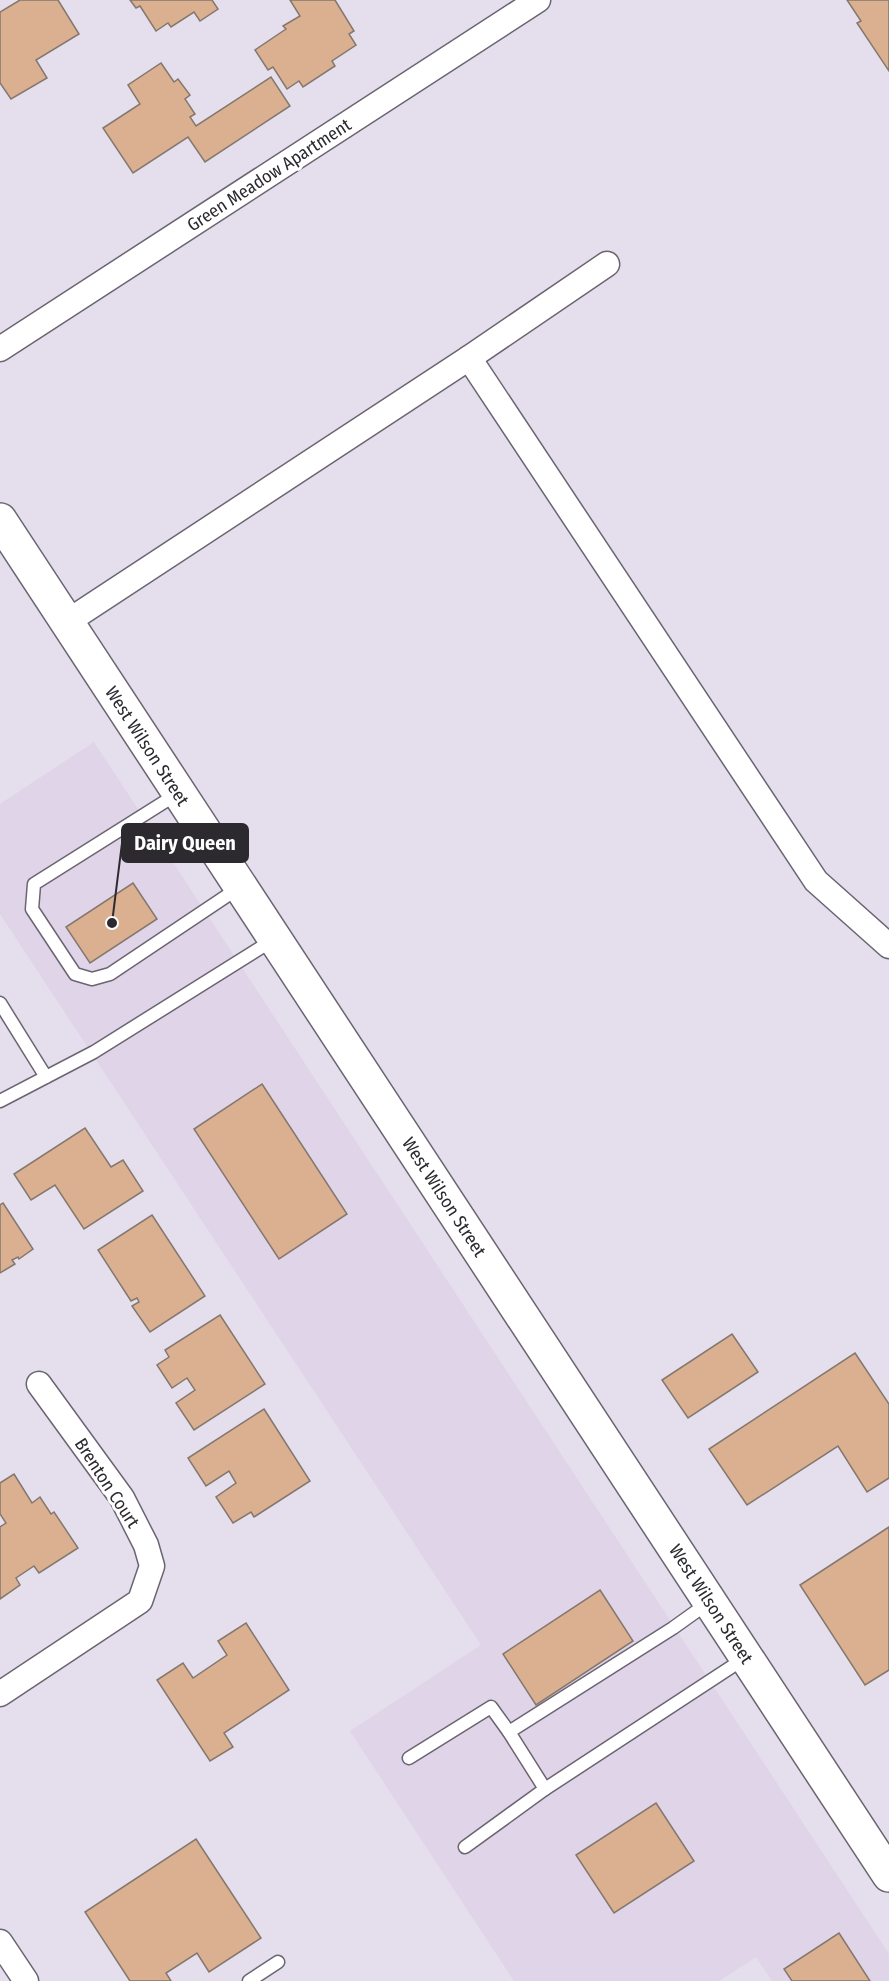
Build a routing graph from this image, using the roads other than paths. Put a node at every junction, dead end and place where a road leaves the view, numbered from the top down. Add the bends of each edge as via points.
1 (538, 0) edge
2 (607, 264) dead end
3 (0, 349) edge
4 (470, 358) junction
5 (0, 520) edge
6 (67, 622) junction
7 (178, 793) junction
8 (240, 887) junction
9 (274, 939) junction
10 (889, 946) edge
11 (0, 1002) edge
12 (46, 1077) junction
13 (0, 1101) edge
14 (39, 1384) dead end
15 (710, 1602) junction
16 (746, 1657) junction
17 (0, 1694) edge
18 (509, 1732) junction
19 (409, 1758) dead end
20 (545, 1789) junction
21 (465, 1847) dead end
22 (889, 1875) edge
23 (0, 1942) edge
24 (278, 1962) dead end
25 (26, 1981) edge
26 (249, 1981) edge

1 - 3 street, Green Meadow Apartment
2 - 4 street
4 - 6 street
4 - 10 street via 816,881
5 - 6 main road, West Wilson Street
6 - 7 main road, West Wilson Street
7 - 8 main road, West Wilson Street
7 - 8 lane via 34,884 32,909 75,974 92,979 110,974
8 - 9 main road, West Wilson Street
9 - 12 lane via 94,1052
9 - 15 main road, West Wilson Street
11 - 12 lane
12 - 13 lane
14 - 17 street, Brenton Court via 122,1498 152,1566 140,1601
15 - 16 main road, West Wilson Street
15 - 18 lane
16 - 20 lane
16 - 22 main road, West Wilson Street
18 - 19 lane via 491,1707
18 - 20 lane
20 - 21 lane
23 - 25 street
24 - 26 lane

